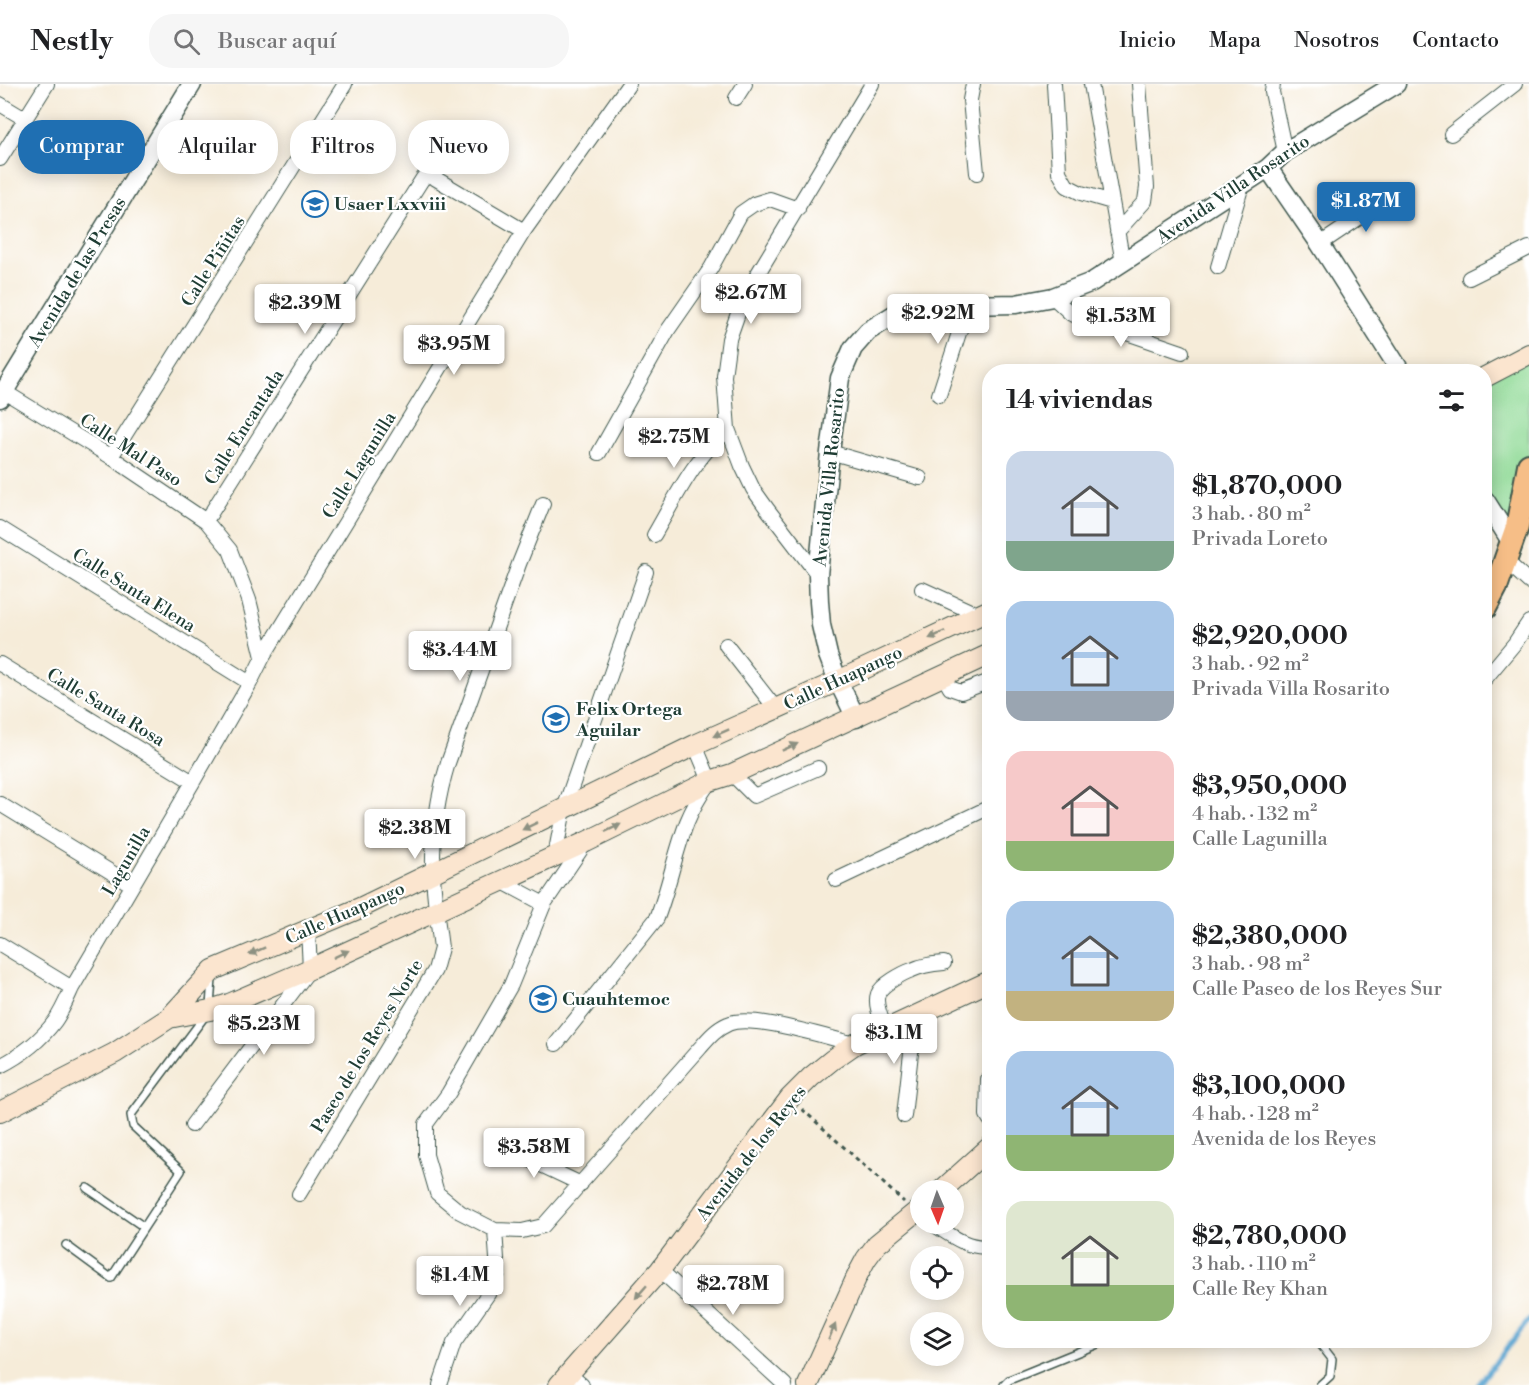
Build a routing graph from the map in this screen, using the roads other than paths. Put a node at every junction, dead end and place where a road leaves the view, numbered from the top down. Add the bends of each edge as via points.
1 (46, 84) edge
2 (192, 84) edge
3 (345, 84) edge
4 (629, 84) edge
5 (745, 84) edge
6 (872, 84) edge
7 (973, 84) edge
8 (1054, 84) edge
9 (1091, 84) edge
10 (1139, 84) edge
11 (1273, 84) edge
12 (1396, 84) edge
13 (1515, 84) edge
14 (736, 98) dead end
15 (0, 104) edge
16 (25, 119) junction
17 (1451, 134) dead end
18 (1285, 152) junction
19 (0, 159) edge
20 (1268, 168) junction
21 (977, 173) dead end
22 (1242, 185) junction
23 (1393, 195) dead end
24 (1112, 202) junction
25 (798, 209) junction
26 (524, 231) junction
27 (1118, 232) junction
28 (1320, 244) junction
29 (1529, 248) edge
30 (1123, 263) junction
31 (1218, 267) dead end
32 (1469, 278) dead end
33 (1053, 297) junction
34 (968, 305) junction
35 (1182, 352) dead end
36 (1529, 354) edge
37 (1396, 364) edge
38 (1492, 373) edge
39 (1, 393) edge
40 (939, 395) dead end
41 (728, 429) junction
42 (830, 452) junction
43 (599, 453) dead end
44 (111, 457) junction
45 (1529, 465) edge
46 (920, 478) dead end
47 (543, 504) dead end
48 (1492, 516) edge
49 (206, 521) junction
50 (0, 528) edge
51 (654, 535) dead end
52 (1508, 551) junction
53 (646, 572) dead end
54 (819, 575) junction
55 (1529, 582) edge
56 (922, 589) dead end
57 (1492, 595) edge
58 (982, 612) edge
59 (982, 614) edge
60 (1529, 621) edge
61 (726, 645) dead end
62 (263, 657) junction
63 (982, 658) edge
64 (0, 664) edge
65 (1492, 671) edge
66 (944, 677) junction
67 (838, 681) junction
68 (250, 682) junction
69 (982, 684) edge
70 (776, 709) junction
71 (856, 718) junction
72 (695, 745) junction
73 (818, 768) dead end
74 (732, 774) junction
75 (710, 781) junction
76 (193, 782) junction
77 (0, 804) edge
78 (564, 809) junction
79 (982, 811) edge
80 (586, 842) junction
81 (555, 856) junction
82 (433, 873) junction
83 (836, 880) dead end
84 (501, 881) junction
85 (132, 885) junction
86 (544, 904) junction
87 (436, 910) junction
88 (308, 929) junction
89 (0, 944) edge
90 (944, 963) dead end
91 (310, 969) junction
92 (213, 970) junction
93 (982, 985) edge
94 (72, 988) junction
95 (210, 1010) junction
96 (915, 1017) junction
97 (169, 1018) junction
98 (886, 1030) junction
99 (555, 1044) dead end
100 (855, 1044) junction
101 (0, 1066) edge
102 (0, 1112) edge
103 (904, 1116) dead end
104 (192, 1125) dead end
105 (501, 1146) dead end
106 (982, 1154) edge
107 (953, 1180) edge
108 (580, 1184) junction
109 (87, 1188) dead end
110 (299, 1194) dead end
111 (910, 1220) edge
112 (144, 1227) junction
113 (495, 1230) junction
114 (950, 1234) edge
115 (66, 1245) dead end
116 (982, 1247) edge
117 (660, 1270) junction
118 (1088, 1348) edge
119 (1323, 1348) edge
120 (570, 1381) edge
121 (440, 1385) edge
122 (785, 1385) edge
123 (808, 1385) edge
124 (1004, 1385) edge
125 (1320, 1385) edge

1 - 16 street
2 - 39 street, Avenida de las Presas
3 - 44 street, Calle Piñitas
4 - 26 street, Calle Lagunilla
5 - 14 street
6 - 25 street
7 - 21 street via 970,100
8 - 24 street via 1059,172 1067,186
9 - 24 street
10 - 27 street via 1147,187 1145,201
11 - 18 street
12 - 18 street, Avenida Villa Rosarito
13 - 17 street
15 - 16 street
16 - 19 street
18 - 20 street, Avenida Villa Rosarito
20 - 22 street, Avenida Villa Rosarito
20 - 28 street
22 - 30 street, Avenida Villa Rosarito
22 - 31 street
23 - 28 street
24 - 27 street
25 - 41 street via 757,275 729,339 724,375
25 - 43 street via 770,199 741,213 711,268 668,330
26 - 49 street, Calle Encantada via 433,177 423,178
26 - 62 street, Calle Lagunilla
27 - 30 street
28 - 37 street
29 - 32 street
30 - 33 street, Avenida Villa Rosarito via 1092,282
33 - 34 street, Avenida Villa Rosarito via 1016,304
33 - 35 street via 1071,315
34 - 40 street
34 - 42 street, Avenida Villa Rosarito via 916,306 868,331 854,348 840,378
36 - 38 main road
39 - 44 street, Calle Mal Paso
41 - 51 street via 697,462
41 - 54 street via 753,489
42 - 46 street
42 - 54 street, Avenida Villa Rosarito
44 - 49 street, Calle Mal Paso
45 - 52 main road via 1517,527
47 - 82 street, Paseo de los Reyes Norte via 445,772 436,812
48 - 52 street
49 - 62 street, Calle Mal Paso via 230,550 249,600
50 - 68 street, Calle Santa Elena
52 - 55 street
52 - 57 main road
53 - 78 street
54 - 67 street, Avenida Villa Rosarito via 821,625
56 - 58 street
59 -> 67 main road, Calle Huapango
60 - 65 street
61 - 70 street
62 - 68 street, Lagunilla
63 - 66 main road, Calle Huapango
64 - 76 street, Calle Santa Rosa
66 - 69 street via 950,688 961,692
66 - 71 main road, Calle Huapango
67 - 70 main road, Calle Huapango
67 - 71 street, Avenida Villa Rosarito
68 - 76 street, Lagunilla
70 -> 72 main road, Calle Huapango
74 -> 71 main road, Calle Huapango
72 - 75 street
72 - 78 main road, Calle Huapango
73 - 74 street via 754,796
74 - 75 main road, Calle Huapango
80 -> 75 main road, Calle Huapango
75 - 99 street via 686,825 657,918
76 - 85 street, Lagunilla
77 - 85 street
78 - 81 street
78 -> 82 main road, Calle Huapango
79 - 83 street
80 - 81 main road, Calle Huapango
80 - 86 street
81 - 84 main road, Calle Huapango
82 - 87 street, Paseo de los Reyes Norte
82 - 88 main road, Calle Huapango
84 - 86 street
84 - 87 main road, Calle Huapango
85 - 94 street, Lagunilla
86 - 113 street via 511,985 448,1095 426,1124 426,1155 437,1193 460,1212
91 -> 87 main road, Calle Huapango
87 - 110 street, Paseo de los Reyes Norte via 441,948 435,970
88 - 91 street
88 -> 92 main road, Calle Huapango
89 - 94 street
90 - 98 street via 912,970 878,993 877,1005
91 - 95 main road, Calle Huapango
91 - 104 street
92 - 95 lane
92 - 97 main road, Calle Huapango
93 - 96 main road, Avenida de los Reyes
94 - 101 street, Lagunilla via 56,1020 36,1043
95 - 97 main road, Calle Huapango
95 - 112 lane via 131,1115 133,1126 181,1171
96 - 98 main road, Avenida de los Reyes
96 - 103 street
97 - 102 main road, Calle Huapango via 115,1053
98 - 100 main road, Avenida de los Reyes
100 - 108 street via 764,1022 729,1023 700,1048
100 - 117 main road, Avenida de los Reyes via 790,1098
105 - 108 street
106 - 107 main road
108 - 113 street via 543,1226 522,1231
109 - 112 lane
123 -> 111 main road via 866,1259 877,1244
112 - 115 lane via 111,1278
113 - 121 street via 498,1273 454,1343
114 - 116 street via 966,1244
117 -> 120 main road, Avenida de los Reyes
117 - 122 street
118 - 124 lane
119 - 125 lane via 1332,1359 1330,1376

